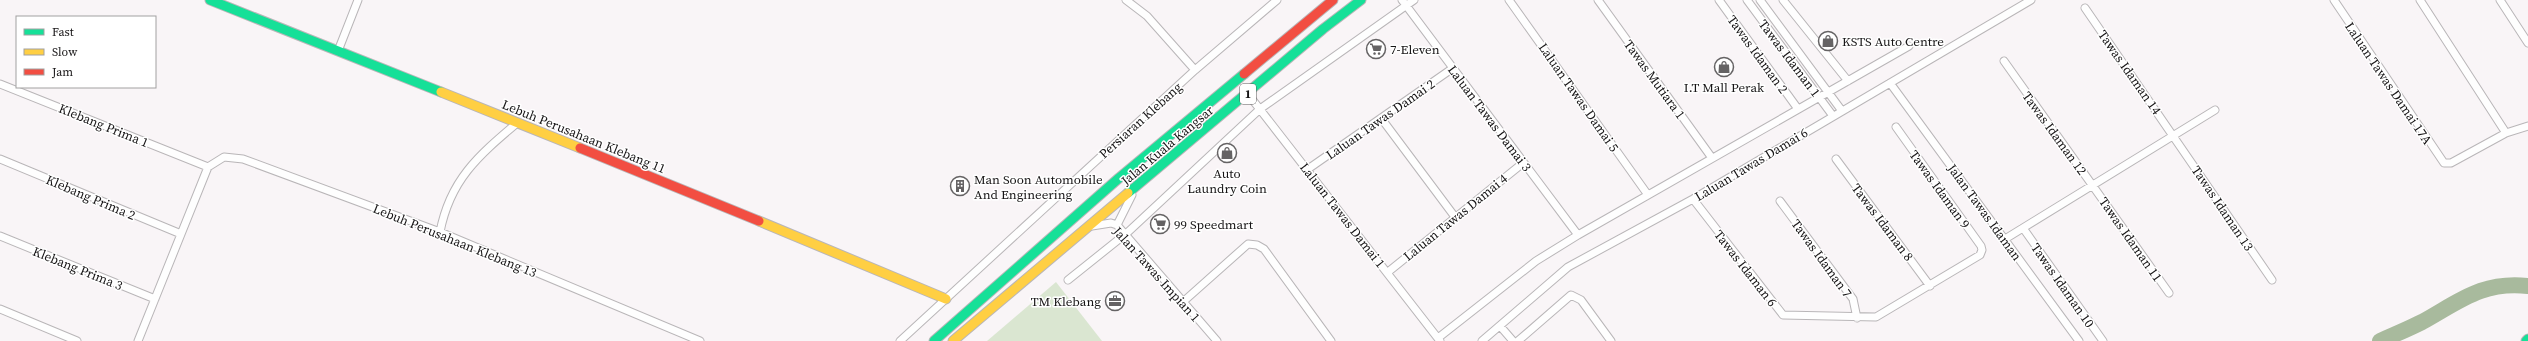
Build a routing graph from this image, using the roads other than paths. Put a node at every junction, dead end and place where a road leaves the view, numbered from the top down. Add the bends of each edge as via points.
1 (210, 0) edge
2 (358, 0) edge
3 (1126, 0) edge
4 (1277, 0) edge
5 (1333, 0) edge
6 (1361, 0) edge
7 (1414, 0) edge
8 (1509, 0) edge
9 (1598, 0) edge
10 (1719, 0) edge
11 (1747, 0) edge
12 (1760, 0) edge
13 (1783, 0) edge
14 (2031, 0) edge
15 (2334, 0) edge
16 (2420, 0) edge
17 (2500, 0) edge
18 (1404, 3) edge
19 (2085, 8) dead end
20 (2528, 43) edge
21 (1909, 46) dead end
22 (338, 51) junction
23 (2004, 61) dead end
24 (1453, 68) junction
25 (1195, 70) junction
26 (1848, 81) junction
27 (1890, 83) junction
28 (0, 84) edge
29 (1828, 91) junction
30 (1248, 94) junction
31 (1819, 96) junction
32 (1260, 109) junction
33 (1798, 109) junction
34 (2215, 110) dead end
35 (1842, 111) junction
36 (1833, 116) junction
37 (1381, 118) junction
38 (517, 123) junction
39 (2528, 126) edge
40 (1896, 127) dead end
41 (2506, 133) junction
42 (2174, 136) junction
43 (1712, 158) junction
44 (0, 159) edge
45 (1836, 159) dead end
46 (1523, 163) junction
47 (208, 167) junction
48 (1308, 169) junction
49 (2093, 185) junction
50 (1135, 188) junction
51 (1648, 195) junction
52 (1693, 199) junction
53 (1780, 201) dead end
54 (1455, 217) junction
55 (1117, 225) junction
56 (1090, 226) junction
57 (2023, 228) junction
58 (440, 232) junction
59 (181, 234) junction
60 (1125, 234) junction
61 (0, 236) edge
62 (1578, 236) junction
63 (2004, 239) junction
64 (1982, 250) joint
65 (1388, 272) junction
66 (1068, 280) dead end
67 (2272, 280) dead end
68 (1930, 286) junction
69 (2169, 293) dead end
70 (155, 299) junction
71 (946, 299) junction
72 (1184, 301) junction
73 (0, 309) edge
74 (1856, 318) junction
75 (1500, 326) junction
76 (941, 337) edge
77 (1439, 339) edge
78 (77, 341) edge
79 (138, 341) edge
80 (700, 341) edge
81 (900, 341) edge
82 (934, 341) edge
83 (954, 341) edge
84 (1217, 341) edge
85 (1331, 341) edge
86 (1482, 341) edge
87 (1513, 341) edge
88 (1518, 341) edge
89 (1611, 341) edge
90 (2079, 341) edge
91 (2103, 341) edge

1 - 22 main road, Lebuh Perusahaan Klebang 11
2 - 22 street
3 - 25 street via 1147,16
4 - 25 street, Persiaran Klebang
5 - 76 main road, Jalan Kuala Kangsar / 1 via 1118,178
6 - 30 main road, Jalan Kuala Kangsar / 1 via 1323,29
7 - 18 street
8 - 51 street, Laluan Tawas Damai 5
9 - 43 street, Tawas Mutiara 1
10 - 33 street, Tawas Idaman 2
11 - 31 street, Tawas Idaman 1
12 - 29 street, Tawas Idaman 1
13 - 26 street
14 - 27 street, Laluan Tawas Damai 6
15 - 41 street, Laluan Tawas Damai 17A via 2446,164
16 - 41 street
17 - 20 street
18 - 24 street, Laluan Tawas Damai 3
18 - 32 street
19 - 42 street, Tawas Idaman 14
21 - 26 street, Laluan Tawas Damai 6
22 - 38 main road, Lebuh Perusahaan Klebang 11
23 - 49 street, Tawas Idaman 12
24 - 37 street, Laluan Tawas Damai 2
24 - 46 street, Laluan Tawas Damai 3
25 - 71 street, Persiaran Klebang
26 - 29 street, Laluan Tawas Damai 6
27 - 35 street, Laluan Tawas Damai 6
27 - 63 street, Jalan Tawas Idaman
28 - 47 street, Klebang Prima 1
29 - 31 street, Laluan Tawas Damai 6
29 - 35 street, Tawas Idaman 1
30 - 32 street, Laluan Tawas Damai 1
30 - 50 main road, Jalan Kuala Kangsar / 1
31 - 33 street, Laluan Tawas Damai 6
31 - 36 street, Tawas Idaman 1
32 - 48 street, Laluan Tawas Damai 1
32 - 60 street
33 - 43 street, Laluan Tawas Damai 6
34 - 42 street, Tawas Idaman 12
35 - 36 street, Laluan Tawas Damai 6
36 - 52 street, Laluan Tawas Damai 6
37 - 48 street, Laluan Tawas Damai 2
37 - 54 street
38 - 58 street via 483,152 462,176 444,212
38 - 71 main road, Lebuh Perusahaan Klebang 11
39 - 41 street
40 - 64 street, Tawas Idaman 9
42 - 49 street, Tawas Idaman 12
42 - 67 street, Tawas Idaman 13
43 - 51 street, Laluan Tawas Damai 6
44 - 59 street, Klebang Prima 2
45 - 68 street, Tawas Idaman 8
46 - 54 street, Laluan Tawas Damai 4
46 - 62 street, Laluan Tawas Damai 3
47 - 58 street, Lebuh Perusahaan Klebang 13 via 224,157 243,159
47 - 59 street
48 - 65 street, Laluan Tawas Damai 1
49 - 57 street
49 - 69 street, Tawas Idaman 11
50 - 55 street
50 - 56 main road, Jalan Kuala Kangsar / 1
51 - 62 street, Laluan Tawas Damai 6
52 - 74 street, Tawas Idaman 6 via 1781,313
52 - 75 street, Laluan Tawas Damai 6 via 1568,267
53 - 74 street, Tawas Idaman 7 via 1853,300
54 - 65 street, Laluan Tawas Damai 4
55 - 56 street, Jalan Tawas Impian 1 via 1111,223
55 - 60 street, Jalan Tawas Impian 1
56 - 83 main road, Jalan Kuala Kangsar / 1
57 - 63 street
57 - 91 street, Tawas Idaman 10
58 - 80 street, Lebuh Perusahaan Klebang 13
59 - 70 street
60 - 66 street
60 - 72 street, Jalan Tawas Impian 1
61 - 70 street, Klebang Prima 3
62 - 77 street, Laluan Tawas Damai 6 via 1536,261
63 - 90 street, Jalan Tawas Idaman
64 - 68 street, Tawas Idaman 6 via 1980,256
65 - 77 street, Laluan Tawas Damai 1
68 - 74 street, Tawas Idaman 6 via 1879,316
70 - 79 street
71 - 81 street, Persiaran Klebang
72 - 84 street, Jalan Tawas Impian 1
72 - 85 street via 1248,244 1257,245 1264,249
73 - 78 street
75 - 86 street, Laluan Tawas Damai 6
75 - 87 street
76 - 82 main road, Jalan Kuala Kangsar / 1
88 - 89 street via 1569,296 1580,300

